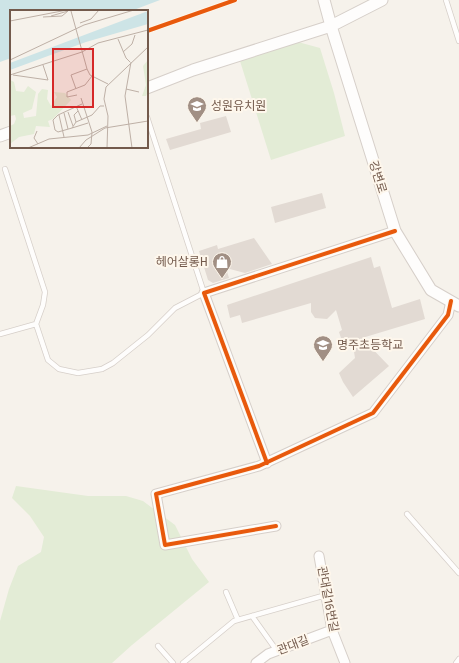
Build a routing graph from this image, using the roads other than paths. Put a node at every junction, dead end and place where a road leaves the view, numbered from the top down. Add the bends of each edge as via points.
1 (382, 0) edge
2 (446, 0) edge
3 (326, 4) edge
4 (331, 26) junction
5 (459, 41) edge
6 (148, 88) edge
7 (148, 120) edge
8 (10, 132) edge
9 (0, 136) edge
10 (5, 169) dead end
11 (395, 231) junction
12 (204, 293) junction
13 (455, 303) edge
14 (36, 324) junction
15 (0, 334) edge
16 (267, 463) junction
17 (407, 514) dead end
18 (276, 526) dead end
19 (319, 556) dead end
20 (459, 573) edge
21 (226, 592) dead end
22 (326, 596) junction
23 (252, 616) junction
24 (238, 620) junction
25 (332, 630) junction
26 (158, 646) dead end
27 (272, 656) edge
28 (459, 659) edge
29 (173, 663) edge
30 (183, 663) edge
31 (256, 663) edge
32 (345, 663) edge
33 (456, 663) edge

1 - 4 street
2 - 5 lane
3 - 4 street, 강변로
4 - 6 street via 193,70
4 - 11 street, 강변로
7 - 12 lane
8 - 9 street
10 - 14 lane via 45,292
11 - 12 street
11 - 13 street, 강변로 via 431,290
12 - 14 lane via 175,308 113,363 78,373 59,369 48,360
12 - 16 street
13 - 16 street via 373,413
14 - 15 lane
16 - 18 street via 156,494 165,545
17 - 20 lane
19 - 22 street, 관대길16번길
21 - 24 lane
22 - 23 lane
22 - 25 street, 관대길16번길
23 - 24 lane
23 - 27 lane
24 - 30 lane
25 - 27 street, 관대길
25 - 32 street, 관대길16번길
26 - 29 lane
27 - 31 street, 관대길
28 - 33 lane

